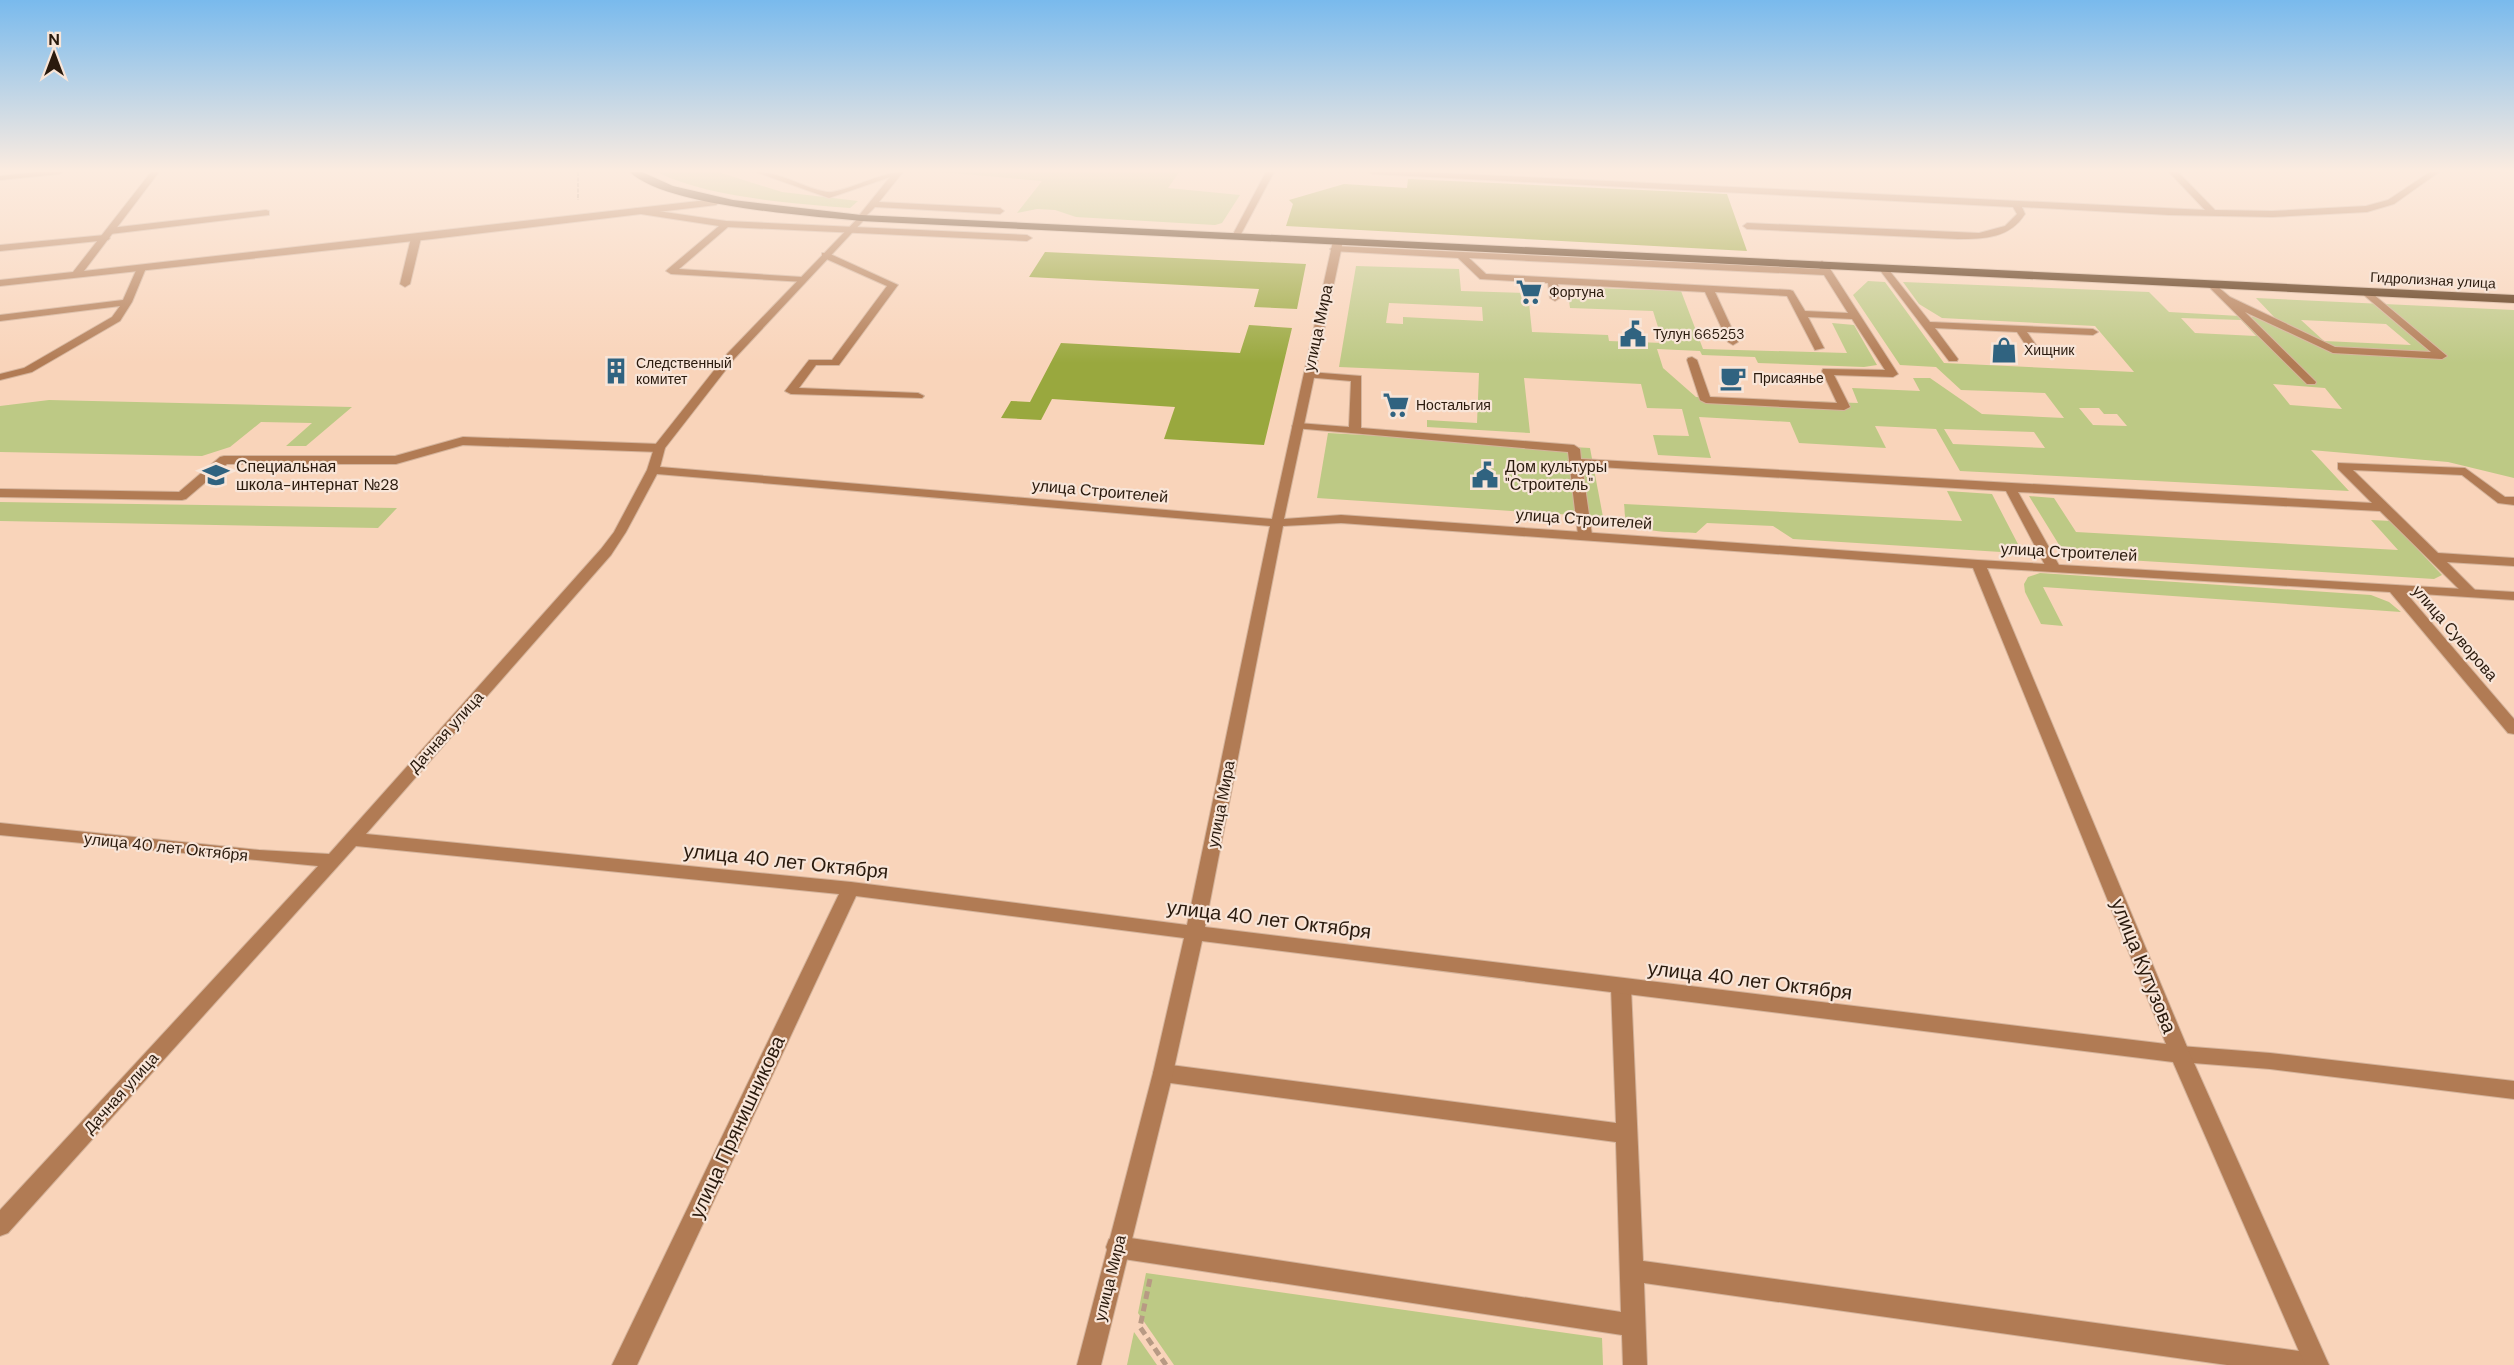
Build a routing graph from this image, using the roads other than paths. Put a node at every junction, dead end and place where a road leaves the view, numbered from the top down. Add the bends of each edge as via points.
1 (95, 236) edge
2 (107, 236) edge
3 (435, 236) edge
4 (712, 236) edge
5 (844, 236) edge
6 (917, 236) edge
7 (1230, 236) edge
8 (1236, 236) joint
9 (1943, 236) edge
10 (1982, 236) edge
11 (416, 238) junction
12 (1027, 238) dead end
13 (1336, 245) junction
14 (0, 248) edge
15 (825, 255) junction
16 (1461, 255) junction
17 (1882, 267) junction
18 (141, 268) junction
19 (1825, 268) junction
20 (76, 275) junction
21 (802, 280) junction
22 (1553, 281) junction
23 (0, 283) edge
24 (405, 284) dead end
25 (2211, 284) junction
26 (1709, 289) junction
27 (2364, 291) junction
28 (1555, 298) dead end
29 (2226, 299) junction
30 (2514, 299) edge
31 (127, 302) junction
32 (1802, 314) junction
33 (1856, 316) junction
34 (0, 318) edge
35 (1927, 326) junction
36 (2020, 329) junction
37 (2093, 332) dead end
38 (1733, 342) dead end
39 (1819, 348) dead end
40 (2033, 348) dead end
41 (1953, 359) dead end
42 (1692, 360) dead end
43 (1309, 375) junction
44 (0, 377) edge
45 (2311, 382) dead end
46 (918, 396) dead end
47 (1298, 426) junction
48 (1355, 431) junction
49 (659, 448) junction
50 (1577, 462) junction
51 (653, 470) junction
52 (2010, 488) junction
53 (0, 493) edge
54 (2514, 501) edge
55 (2382, 507) junction
56 (1277, 523) junction
57 (1585, 535) junction
58 (2434, 557) junction
59 (2514, 562) edge
60 (1978, 564) junction
61 (2053, 567) junction
62 (2393, 588) junction
63 (2471, 593) junction
64 (2514, 596) edge
65 (2514, 729) edge
66 (0, 830) edge
67 (350, 839) junction
68 (333, 861) junction
69 (851, 889) junction
70 (1195, 932) junction
71 (1621, 987) junction
72 (2180, 1054) junction
73 (1163, 1073) junction
74 (2514, 1090) edge
75 (1626, 1134) junction
76 (0, 1226) edge
77 (1117, 1247) junction
78 (1632, 1271) junction
79 (1633, 1325) junction
80 (624, 1365) edge
81 (1089, 1365) edge
82 (1635, 1365) edge
83 (2316, 1365) edge

1 - 14 street
2 - 20 street
3 - 11 street
4 - 21 street via 671,271
5 - 15 street, Дачная улица
6 - 12 street
7 - 8 highway, Гидролизная улица
8 - 13 highway, Гидролизная улица
9 - 10 street
11 - 18 street
11 - 24 street
13 - 16 street
13 - 19 highway, Гидролизная улица via 1487,248
13 - 43 street, улица Мира
15 - 21 street, Дачная улица
15 - 46 street via 893,285 835,363 813,362 791,391
16 - 19 street
16 - 22 street via 1483,277
17 - 19 highway, Гидролизная улица
17 - 25 highway, Гидролизная улица
17 - 35 street
18 - 20 street
18 - 31 street
19 - 33 street
20 - 23 street
21 - 49 street, Дачная улица via 731,356
22 - 26 street
22 - 28 street
25 - 27 highway, Гидролизная улица
25 - 29 street
26 - 32 street via 1790,293
26 - 38 street
27 - 29 street via 2442,356 2333,351
27 - 30 highway, Гидролизная улица
29 - 45 street
31 - 34 street
31 - 44 street via 116,319 28,370
32 - 33 street
32 - 39 street
33 - 42 street via 1893,374 1827,371 1844,406 1706,400
35 - 36 street
35 - 41 street
36 - 37 street
36 - 40 street
43 - 47 street, улица Мира
43 - 48 street via 1357,378
47 - 48 street
47 - 56 street, улица Мира
48 - 50 street via 1574,449
49 - 51 street, Дачная улица
49 - 53 street via 464,441 396,460 224,460 182,496
50 - 52 street
50 - 57 street
51 - 56 street, улица Строителей
51 - 67 street, Дачная улица via 606,552
52 - 55 street
52 - 61 street
54 - 55 street via 2502,500 2465,472 2342,466
55 - 58 street
56 - 57 street, улица Строителей via 1341,519
56 - 70 street, улица Мира
57 - 60 street, улица Строителей
58 - 59 street
58 - 63 street
60 - 61 street, улица Строителей
60 - 72 street, улица Кутузова
61 - 62 street, улица Строителей
62 - 63 street, улица Строителей
62 - 65 street, улица Суворова
63 - 64 street, улица Строителей
66 - 68 street, улица 40 лет Октября
67 - 68 street, Дачная улица
67 - 69 street, улица 40 лет Октября
68 - 76 street, Дачная улица
69 - 70 street, улица 40 лет Октября
69 - 80 street, улица Прянишникова
70 - 71 street, улица 40 лет Октября
70 - 73 street, улица Мира
71 - 72 street, улица 40 лет Октября
71 - 75 street
72 - 74 street, улица 40 лет Октября
72 - 83 street, улица Кутузова
73 - 75 street
73 - 77 street, улица Мира
75 - 78 street
77 - 79 street
77 - 81 street, улица Мира
78 - 79 street
78 - 83 street
79 - 82 street

